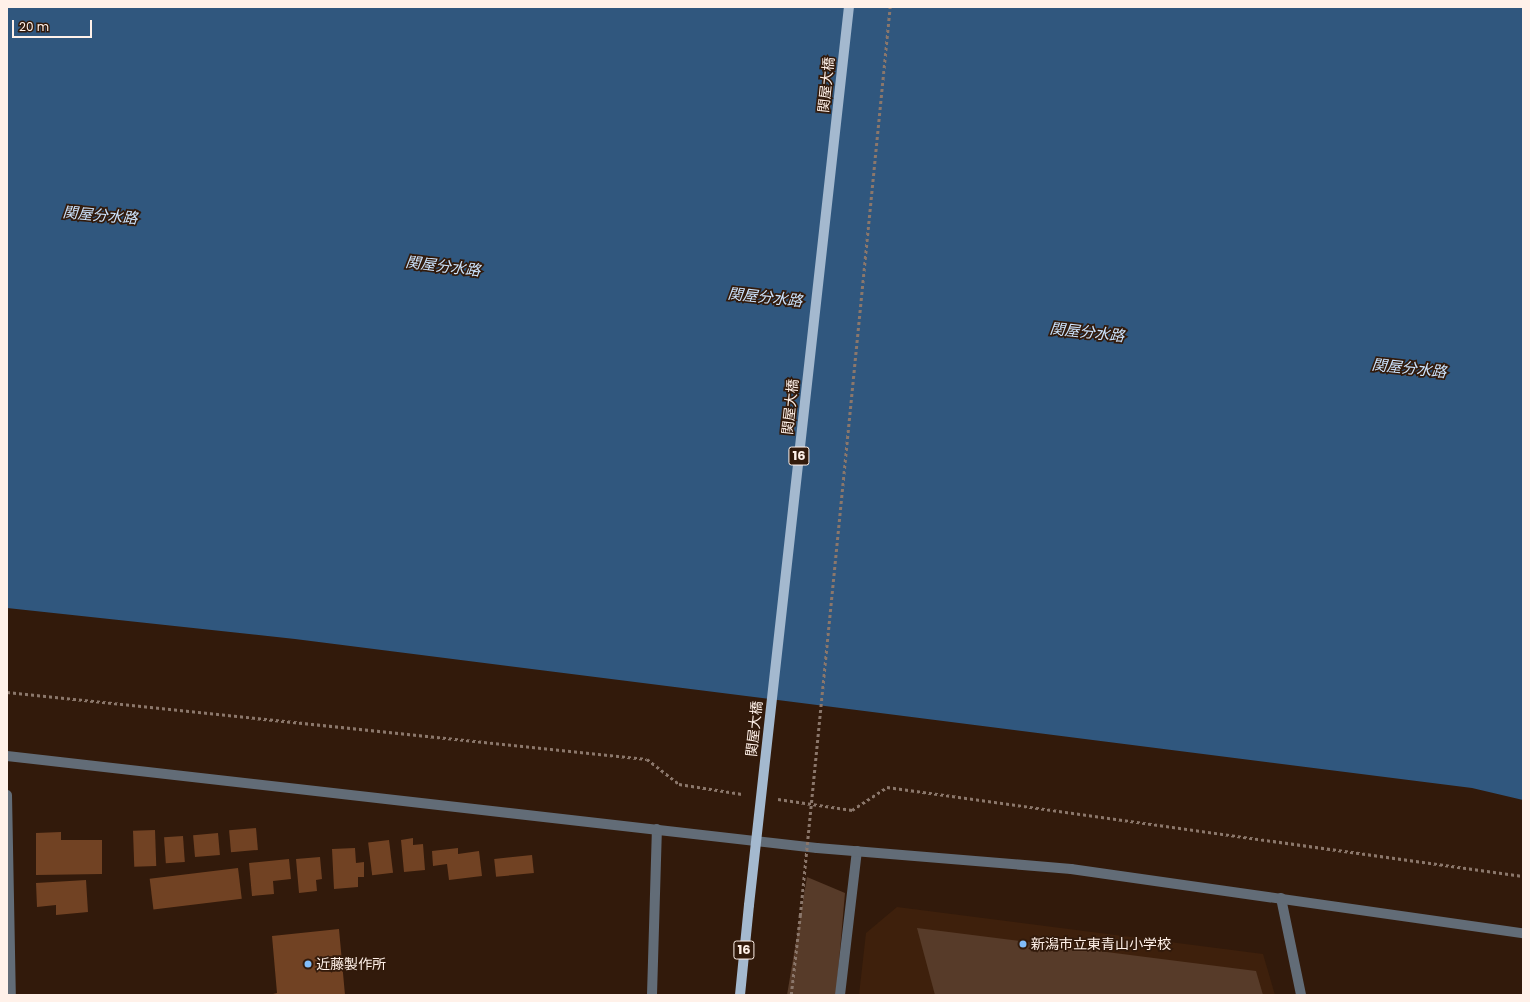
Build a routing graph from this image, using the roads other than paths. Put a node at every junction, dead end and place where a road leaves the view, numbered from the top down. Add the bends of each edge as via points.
1 (849, 7) edge
2 (7, 756) edge
3 (7, 795) edge
4 (657, 829) junction
5 (857, 851) junction
6 (1281, 898) junction
7 (1523, 933) edge
8 (8, 949) edge
9 (11, 995) edge
10 (652, 995) edge
11 (740, 995) edge
12 (840, 995) edge
13 (1301, 995) edge

1 - 11 main road, 関屋大橋 / 16, bridge
2 - 4 street
3 - 8 street
4 - 5 street
4 - 10 street
5 - 6 street via 1071,869
5 - 12 street
6 - 7 street
6 - 13 street
8 - 9 street

